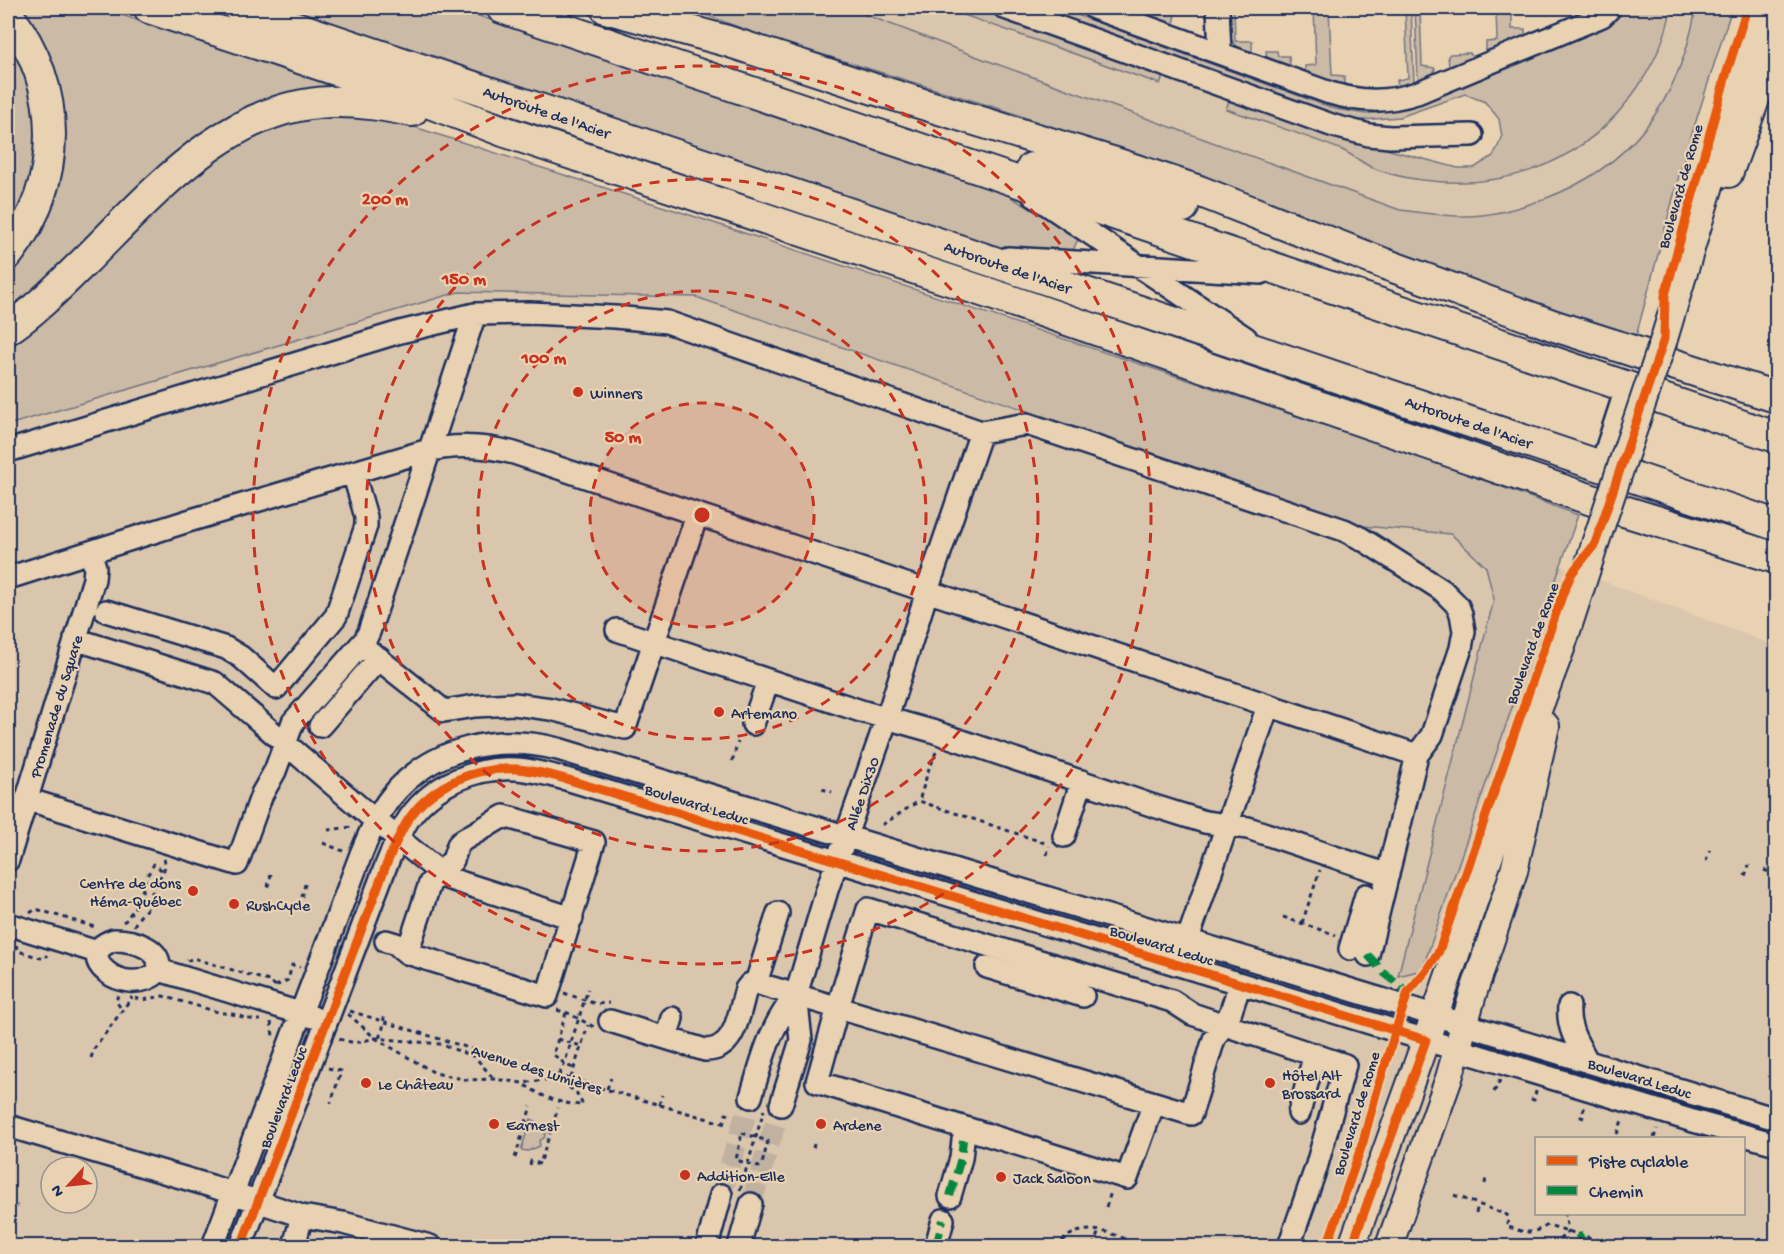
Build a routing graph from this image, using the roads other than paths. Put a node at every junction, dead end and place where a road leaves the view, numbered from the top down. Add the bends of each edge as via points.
1 (149, 8) edge
2 (240, 8) edge
3 (502, 8) edge
4 (606, 8) edge
5 (652, 8) edge
6 (1005, 8) edge
7 (1094, 8) edge
8 (1218, 8) edge
9 (1610, 8) edge
10 (1763, 8) edge
11 (8, 15) edge
12 (727, 41) junction
13 (1776, 45) edge
14 (1220, 52) junction
15 (503, 131) junction
16 (878, 134) junction
17 (1472, 135) dead end
18 (1005, 177) junction
19 (8, 254) edge
20 (978, 256) junction
21 (1385, 264) junction
22 (1137, 266) junction
23 (1299, 275) junction
24 (475, 314) junction
25 (8, 329) edge
26 (1664, 339) junction
27 (1271, 355) junction
28 (1627, 386) junction
29 (1776, 397) edge
30 (981, 432) junction
31 (1776, 437) edge
32 (430, 450) junction
33 (8, 451) edge
34 (1601, 466) junction
35 (352, 472) junction
36 (1624, 511) junction
37 (696, 515) junction
38 (1776, 525) edge
39 (90, 552) junction
40 (1776, 558) edge
41 (1776, 572) edge
42 (8, 578) edge
43 (927, 592) junction
44 (106, 611) dead end
45 (617, 630) dead end
46 (75, 639) junction
47 (654, 642) junction
48 (361, 645) junction
49 (1562, 646) junction
50 (379, 658) junction
51 (768, 681) junction
52 (1268, 706) junction
53 (887, 718) junction
54 (753, 724) dead end
55 (320, 726) dead end
56 (285, 742) junction
57 (1417, 755) junction
58 (1082, 781) junction
59 (26, 799) junction
60 (376, 821) junction
61 (1227, 826) junction
62 (847, 836) junction
63 (1064, 836) dead end
64 (398, 838) junction
65 (8, 860) edge
66 (838, 862) junction
67 (440, 873) junction
68 (1374, 881) junction
69 (778, 914) dead end
70 (572, 918) junction
71 (8, 924) edge
72 (1187, 939) junction
73 (386, 941) dead end
74 (97, 952) junction
75 (407, 953) junction
76 (1162, 960) junction
77 (1042, 961) junction
78 (987, 967) dead end
79 (159, 970) junction
80 (1036, 982) junction
81 (756, 983) junction
82 (1240, 984) junction
83 (796, 995) junction
84 (1083, 996) dead end
85 (1569, 1006) dead end
86 (838, 1007) junction
87 (608, 1012) road end
88 (301, 1014) junction
89 (1435, 1015) junction
90 (1223, 1024) junction
91 (1464, 1025) junction
92 (331, 1030) junction
93 (1426, 1040) junction
94 (1457, 1050) junction
95 (1316, 1054) junction
96 (1588, 1062) junction
97 (750, 1097) tunnel mouth
98 (1154, 1103) junction
99 (781, 1105) tunnel mouth
100 (1299, 1113) dead end
101 (1776, 1119) edge
102 (8, 1126) edge
103 (963, 1140) dead end
104 (1776, 1144) edge
105 (233, 1193) junction
106 (722, 1195) tunnel mouth
107 (950, 1196) dead end
108 (258, 1201) junction
109 (751, 1204) tunnel mouth
110 (302, 1216) junction
111 (943, 1220) dead end
112 (213, 1246) edge
113 (241, 1246) edge
114 (294, 1246) edge
115 (430, 1246) edge
116 (706, 1246) edge
117 (739, 1246) edge
118 (936, 1246) edge
119 (1289, 1246) edge
120 (1352, 1246) edge
121 (1389, 1246) edge

1 - 15 highway via 396,90
2 - 20 highway, Autoroute de l'Acier
3 - 16 highway
4 - 12 highway
5 - 12 highway
6 - 17 street via 1334,126 1369,135
7 - 14 street
8 - 14 street
9 - 14 street via 1602,16 1521,51 1389,100 1362,101 1341,96
10 - 26 main road, Boulevard de Rome
11 - 19 highway via 27,44 43,83 51,143 36,206
12 - 21 highway via 1188,188
13 - 26 main road, Boulevard de Rome
15 - 25 highway via 392,107 346,102 301,106 252,121 223,136 181,169 45,299
15 - 36 highway
16 - 18 highway
16 - 21 highway via 1113,186
18 - 22 street
18 - 23 highway
20 - 22 street
20 - 27 highway, Autoroute de l'Acier
21 - 29 highway via 1555,326
22 - 23 street
22 - 27 street
23 - 28 highway
24 - 30 street via 530,313 667,322
24 - 32 street
24 - 33 street via 400,332
26 - 49 main road, Boulevard de Rome, bridge
27 - 34 highway, Autoroute de l'Acier
28 - 31 highway
28 - 34 street
30 - 43 street, Allée Dix30
30 - 57 street via 1027,424 1344,530 1442,590 1458,606 1463,641 1432,735
32 - 35 street
32 - 37 street via 466,446 506,451
32 - 48 street via 369,632
34 - 38 highway, Autoroute de l'Acier
35 - 39 street
35 - 44 street via 366,526 336,616 276,688 226,648
36 - 40 highway
36 - 41 highway
37 - 43 street
37 - 47 street
39 - 42 street
39 - 46 street, Promenade du Square via 95,575
43 - 52 street
43 - 53 street, Allée Dix30
45 - 47 street
46 - 56 street via 216,683
46 - 59 street, Promenade du Square
47 - 50 street via 625,728 552,709 514,704 444,711
47 - 51 street
48 - 50 street
48 - 56 street via 292,722
49 - 89 main road, Boulevard de Rome
49 - 91 main road, Boulevard de Rome via 1514,871
50 - 55 street
51 - 53 street
51 - 54 street
52 - 57 street
52 - 61 street
53 - 58 street
53 - 62 street, Allée Dix30
56 - 59 street via 237,864
56 - 60 street
57 - 68 street
58 - 61 street
58 - 63 street
59 - 65 street, Promenade du Square
60 - 62 street, Boulevard Leduc via 397,790 431,763 476,746 511,741 558,749
60 - 64 street
60 - 88 street, Boulevard Leduc
61 - 68 street via 1248,828
61 - 72 street
62 - 66 street, Allée Dix30
62 - 72 street, Boulevard Leduc
64 - 66 street, Boulevard Leduc via 417,808 444,787 483,771 514,768 566,779
64 - 67 street
64 - 92 street, Boulevard Leduc
66 - 76 street, Boulevard Leduc
66 - 83 street, Allée Dix30
67 - 70 street via 456,882
67 - 70 street via 453,860 463,840 504,816 594,842
67 - 75 street via 430,883
68 - 68 street via 1354,947
69 - 81 street
70 - 75 street via 548,996
71 - 74 street
72 - 76 street
72 - 89 street, Boulevard Leduc
73 - 75 street
74 - 79 street via 104,969 122,980 144,981
74 - 79 street via 114,940 139,943 153,953
76 - 82 street, Boulevard Leduc
77 - 80 street
77 - 86 street via 868,909
77 - 90 street via 1172,1000 1187,1012
78 - 80 street
79 - 88 street
80 - 84 street
81 - 83 street
81 - 87 street via 746,989 732,1035 722,1047 712,1050 705,1050 669,1028
82 - 90 street via 1233,1009
82 - 93 street, Boulevard Leduc
83 - 86 street
83 - 97 street via 771,1031
83 - 99 street via 801,1040
85 - 96 street via 1572,1033
86 - 98 street
86 - 98 street via 817,1082 1068,1161 1127,1178
88 - 92 street
88 - 105 street, Boulevard Leduc
89 - 91 street, Boulevard Leduc
89 - 93 main road, Boulevard de Rome
90 - 95 street
90 - 98 street via 1214,1039 1191,1114
91 - 94 main road, Boulevard de Rome
91 - 96 street, Boulevard Leduc
92 - 108 street, Boulevard Leduc
93 - 94 street, Boulevard Leduc
93 - 120 main road, Boulevard de Rome
94 - 104 street, Boulevard Leduc
94 - 121 main road, Boulevard de Rome
95 - 100 street
95 - 119 street via 1345,1065
96 - 101 street, Boulevard Leduc
102 - 105 street
103 - 107 street
105 - 108 street
105 - 112 street, Boulevard Leduc
106 - 116 street
108 - 110 street
108 - 113 street, Boulevard Leduc
109 - 117 street
110 - 114 street
110 - 115 street
111 - 118 street

